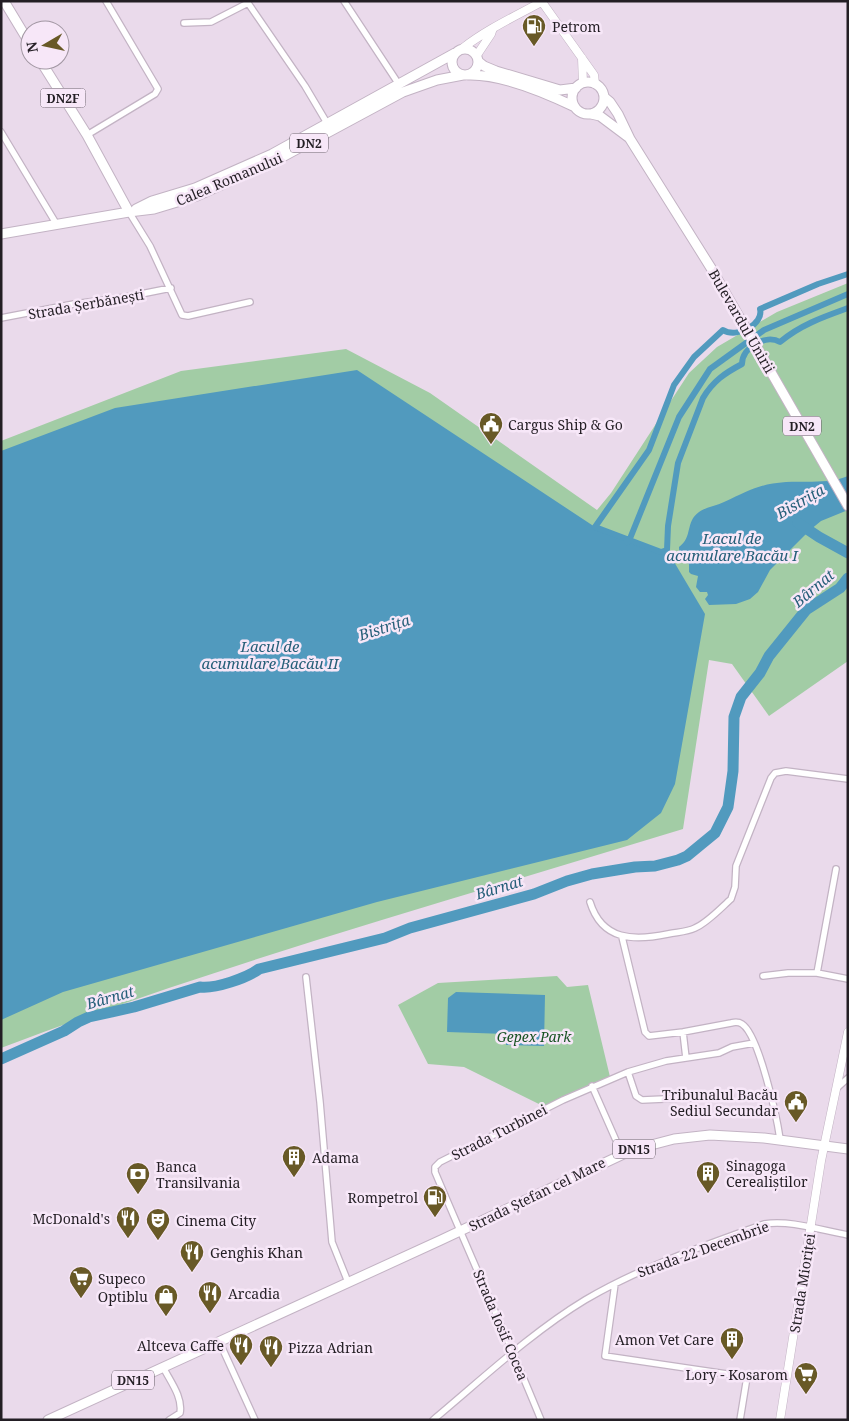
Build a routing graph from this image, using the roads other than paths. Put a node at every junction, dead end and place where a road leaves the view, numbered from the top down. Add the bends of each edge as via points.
1 (4, 1) edge
2 (106, 1) edge
3 (344, 1) edge
4 (542, 2) edge
5 (241, 4) edge
6 (184, 23) dead end
7 (20, 27) edge
8 (493, 28) junction
9 (459, 51) junction
10 (478, 58) junction
11 (582, 58) junction
12 (46, 70) edge
13 (465, 75) junction
14 (398, 83) junction
15 (595, 84) junction
16 (579, 86) junction
17 (403, 92) junction
18 (604, 97) junction
19 (575, 107) junction
20 (591, 114) junction
21 (327, 123) junction
22 (1, 132) edge
23 (87, 135) junction
24 (630, 139) junction
25 (129, 212) junction
26 (57, 225) junction
27 (1, 234) edge
28 (170, 288) junction
29 (250, 302) dead end
30 (1, 318) edge
31 (848, 506) edge
32 (848, 779) edge
33 (836, 869) dead end
34 (590, 902) dead end
35 (622, 937) junction
36 (817, 974) junction
37 (763, 976) dead end
38 (306, 977) dead end
39 (848, 979) edge
40 (683, 1032) junction
41 (848, 1032) edge
42 (754, 1043) junction
43 (846, 1056) edge
44 (686, 1058) junction
45 (628, 1072) junction
46 (848, 1078) edge
47 (592, 1086) junction
48 (838, 1087) junction
49 (731, 1096) dead end
50 (780, 1140) junction
51 (824, 1146) junction
52 (848, 1149) edge
53 (622, 1154) junction
54 (810, 1228) junction
55 (460, 1231) junction
56 (848, 1235) edge
57 (348, 1282) junction
58 (614, 1284) junction
59 (219, 1341) junction
60 (514, 1353) junction
61 (163, 1367) junction
62 (48, 1420) edge
63 (170, 1420) edge
64 (254, 1420) edge
65 (432, 1420) edge
66 (541, 1420) edge
67 (740, 1420) edge
68 (780, 1420) edge

1 - 7 main road
2 - 23 street via 158,89 156,94
3 - 14 street
4 - 8 main road, Calea Romanului
4 - 11 main road
5 - 6 street via 211,22
5 - 21 street via 248,3
8 - 9 main road, Calea Romanului
8 - 10 main road
9 - 10 main road via 471,50
9 - 13 main road via 452,62 459,74
9 - 14 main road, Calea Romanului
10 - 13 main road via 476,70
10 - 16 main road via 484,66 496,71 560,90
11 - 15 main road via 594,75
11 - 16 main road
12 - 23 main road, DN2F
13 - 17 main road, Calea Romanului / DN2 via 437,80
13 - 19 main road, Calea Romanului / DN2 via 492,77 551,95
14 - 17 main road
14 - 21 main road, Calea Romanului / DN2
15 - 16 main road
15 - 18 main road, DN2
16 - 19 main road via 572,97
17 - 25 main road, Calea Romanului / DN2 via 275,161 198,196 154,209
18 - 20 main road via 602,106
18 - 24 main road, Bulevardul Unirii / DN2 via 618,114
19 - 20 main road, DN2
20 - 24 main road, Bulevardul Unirii / DN2 via 600,116
21 - 25 main road, Calea Romanului / DN2 via 272,154 195,188
22 - 26 street
23 - 25 main road, DN2F
24 - 31 main road, Bulevardul Unirii / DN2 via 711,268
25 - 26 main road, Calea Romanului / DN2
25 - 28 street
26 - 27 main road, Calea Romanului / DN2
28 - 29 street via 185,317
28 - 30 street, Strada Șerbănești
32 - 35 street via 786,771 775,773 736,866 731,899 695,928 643,938
33 - 36 street
34 - 35 street via 600,922
35 - 40 street via 645,1032 653,1037
36 - 37 street
36 - 39 street
38 - 57 street via 332,1242
40 - 42 street via 738,1022 745,1026
40 - 44 street
41 - 43 main road, Strada Mioriței
42 - 44 street, Strada Turbinei
42 - 50 street via 766,1075
43 - 48 main road, Strada Mioriței
44 - 45 street, Strada Turbinei
45 - 47 street, Strada Turbinei
45 - 49 street via 636,1096 642,1100
46 - 48 street
47 - 53 street
47 - 55 street, Strada Turbinei via 435,1167
48 - 51 main road, Strada Mioriței
50 - 51 main road, Strada Ștefan cel Mare / DN15
50 - 53 main road, Strada Ștefan cel Mare / DN15 via 698,1136 663,1141
51 - 52 main road, DN15
51 - 54 main road, Strada Mioriței
53 - 55 main road, Strada Ștefan cel Mare / DN15
54 - 56 street, Strada 22 Decembrie
54 - 58 street, Strada 22 Decembrie via 788,1223 764,1224 654,1265
54 - 68 main road, Strada Mioriței
55 - 57 main road, Strada Ștefan cel Mare / DN15
55 - 60 street, Strada Iosif Cocea
57 - 59 main road, Strada Ștefan cel Mare / DN15
58 - 60 street, Strada 22 Decembrie via 567,1312
58 - 67 street via 605,1356 747,1377
59 - 61 main road, Strada Ștefan cel Mare / DN15
59 - 64 street
60 - 65 street, Strada 22 Decembrie
60 - 66 street, Strada Iosif Cocea
61 - 62 main road, Strada Ștefan cel Mare / DN15
61 - 63 street via 179,1396 181,1407 180,1413

